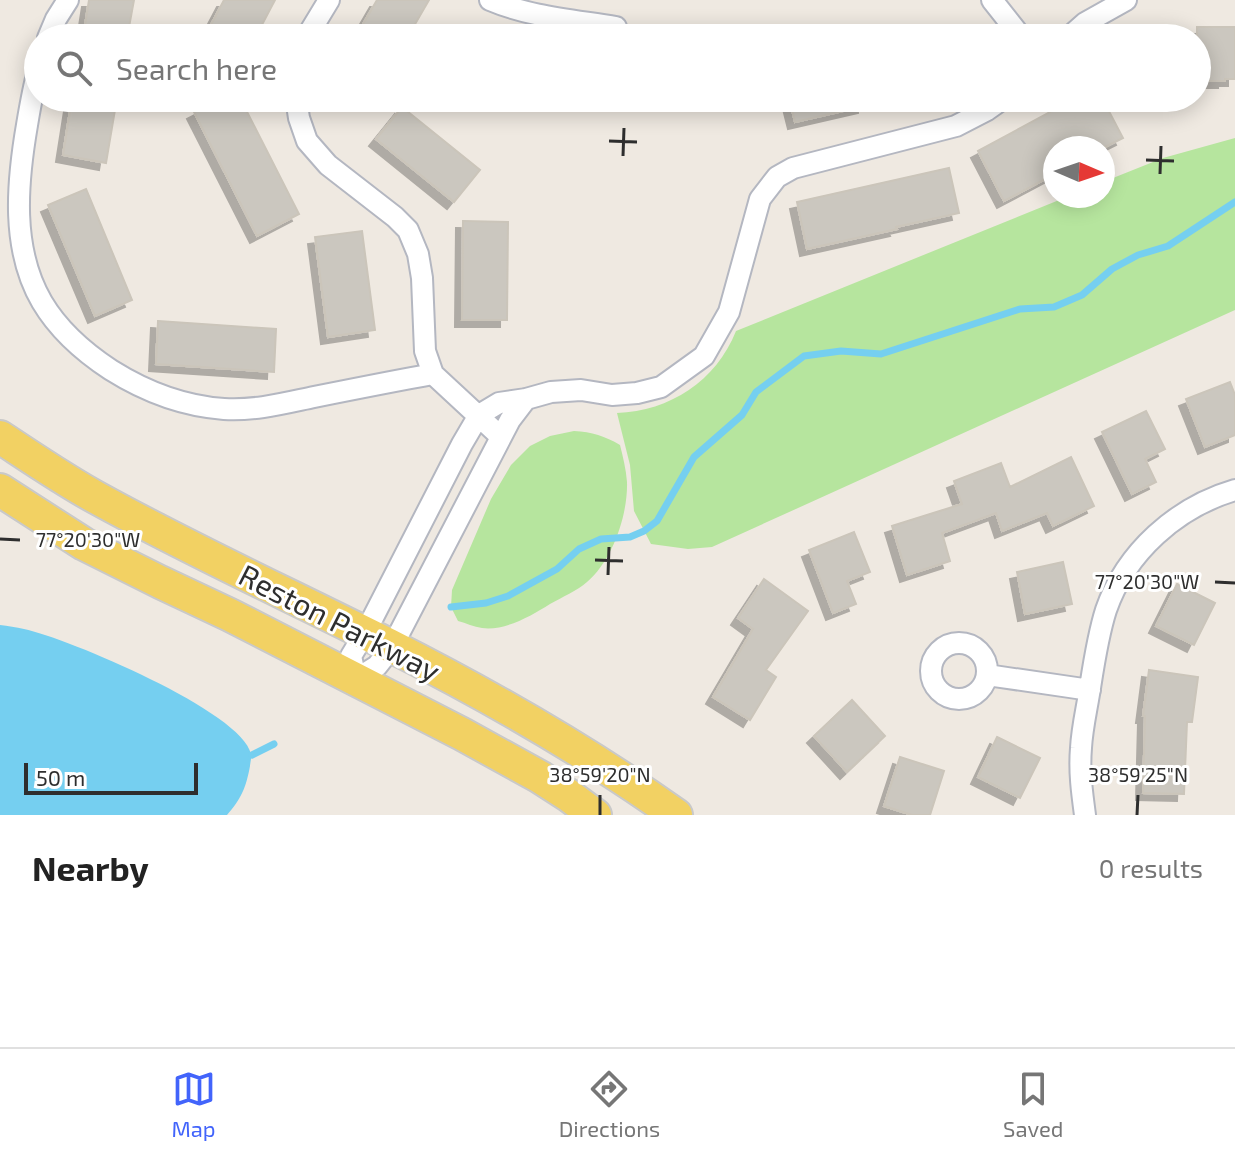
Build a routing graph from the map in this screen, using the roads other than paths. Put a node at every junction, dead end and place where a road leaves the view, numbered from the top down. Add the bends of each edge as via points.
1 (68, 0) edge
2 (329, 0) edge
3 (490, 0) edge
4 (992, 0) edge
5 (1126, 0) edge
6 (54, 24) edge
7 (314, 24) edge
8 (596, 24) edge
9 (1011, 24) edge
10 (1084, 24) edge
11 (30, 112) edge
12 (298, 112) edge
13 (983, 112) edge
14 (433, 374) junction
15 (526, 399) junction
16 (479, 415) junction
17 (0, 437) edge
18 (501, 437) junction
19 (0, 490) edge
20 (1235, 490) edge
21 (379, 640) junction
22 (987, 675) dead end
23 (356, 679) junction
24 (1090, 690) junction
25 (595, 815) edge
26 (676, 815) edge
27 (1085, 815) edge

1 - 6 street
2 - 7 street
3 - 8 street via 531,14
4 - 9 street
5 - 10 street
11 - 14 street via 19,205 28,271 43,303 67,334 131,383 165,398 227,410
12 - 14 street via 307,141 328,165 408,230 418,254 425,351
13 - 15 street via 956,126 793,168 777,177 760,199 718,335 704,356 661,387 612,395 551,392
14 - 16 street
15 - 16 street via 499,403
15 - 18 street
16 - 18 street
16 - 21 street
17 - 21 main road, Reston Parkway via 154,529
18 - 21 street
19 - 23 main road, Reston Parkway via 84,544
20 - 24 street via 1187,510 1139,552 1107,609
21 - 23 street via 377,666
21 - 23 street via 351,656
21 - 26 main road, Reston Parkway via 534,724
22 - 24 street
23 - 25 main road, Reston Parkway via 540,777
24 - 27 street via 1081,748

